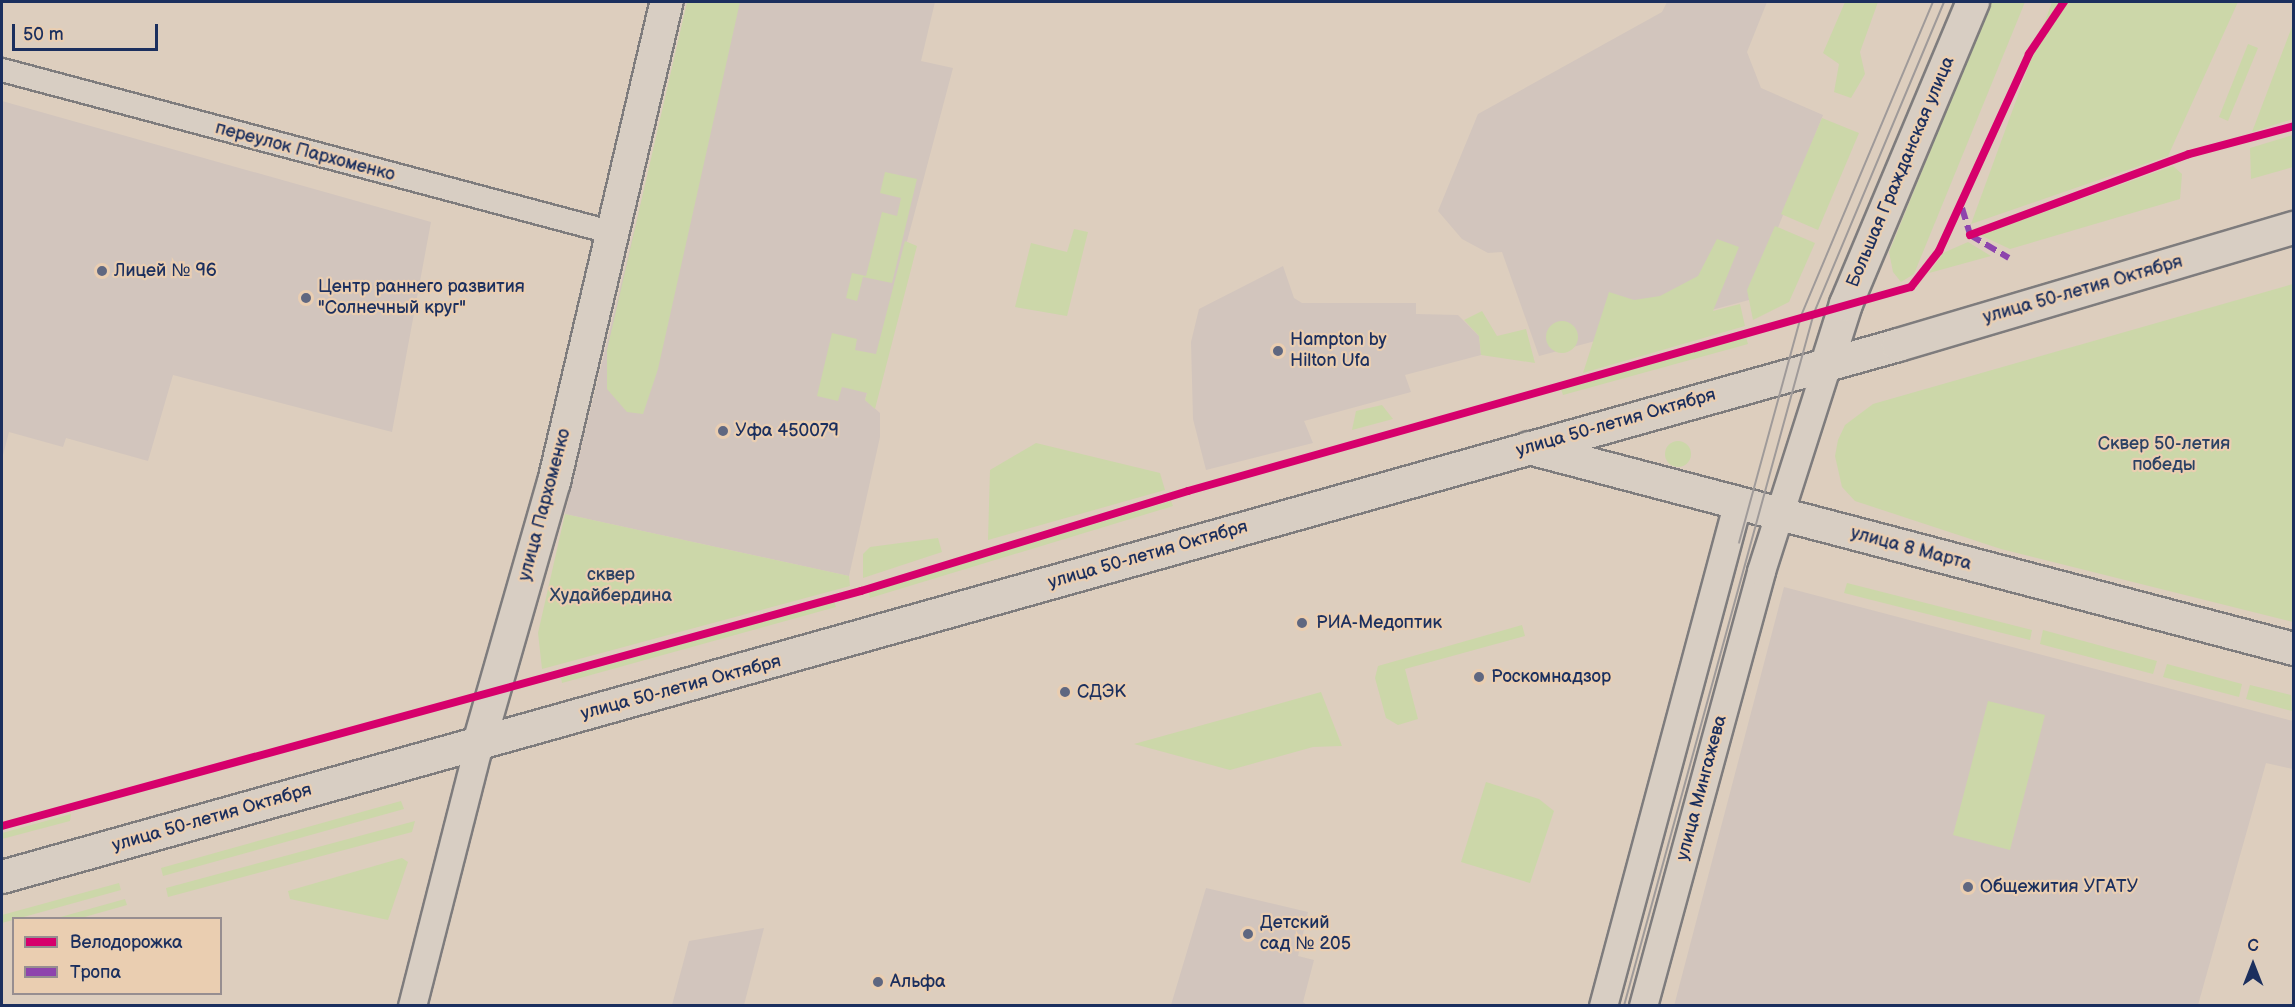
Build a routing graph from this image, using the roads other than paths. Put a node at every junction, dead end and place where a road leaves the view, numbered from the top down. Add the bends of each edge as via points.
1 (667, 2) edge
2 (1973, 2) edge
3 (2, 70) edge
4 (2294, 228) edge
5 (610, 231) junction
6 (1827, 364) junction
7 (1529, 448) junction
8 (1737, 505) junction
9 (1778, 515) junction
10 (2294, 650) edge
11 (479, 743) junction
12 (2, 877) edge
13 (412, 1005) edge
14 (1604, 1005) edge
15 (1643, 1005) edge

1 - 5 main road, улица Пархоменко
2 - 6 main road, Большая Гражданская улица via 1846,304
3 - 5 street, переулок Пархоменко
4 - 6 main road, улица 50-летия Октября
5 - 11 main road, улица Пархоменко via 554,482
6 - 7 main road, улица 50-летия Октября
6 - 9 street, Большая Гражданская улица
7 - 8 main road, улица 8 Марта
7 - 11 main road, улица 50-летия Октября
8 - 9 main road, улица 8 Марта
8 - 14 street
9 - 10 main road, улица 8 Марта
9 - 15 street, улица Мингажева
11 - 12 main road, улица 50-летия Октября
11 - 13 street, улица Пархоменко

